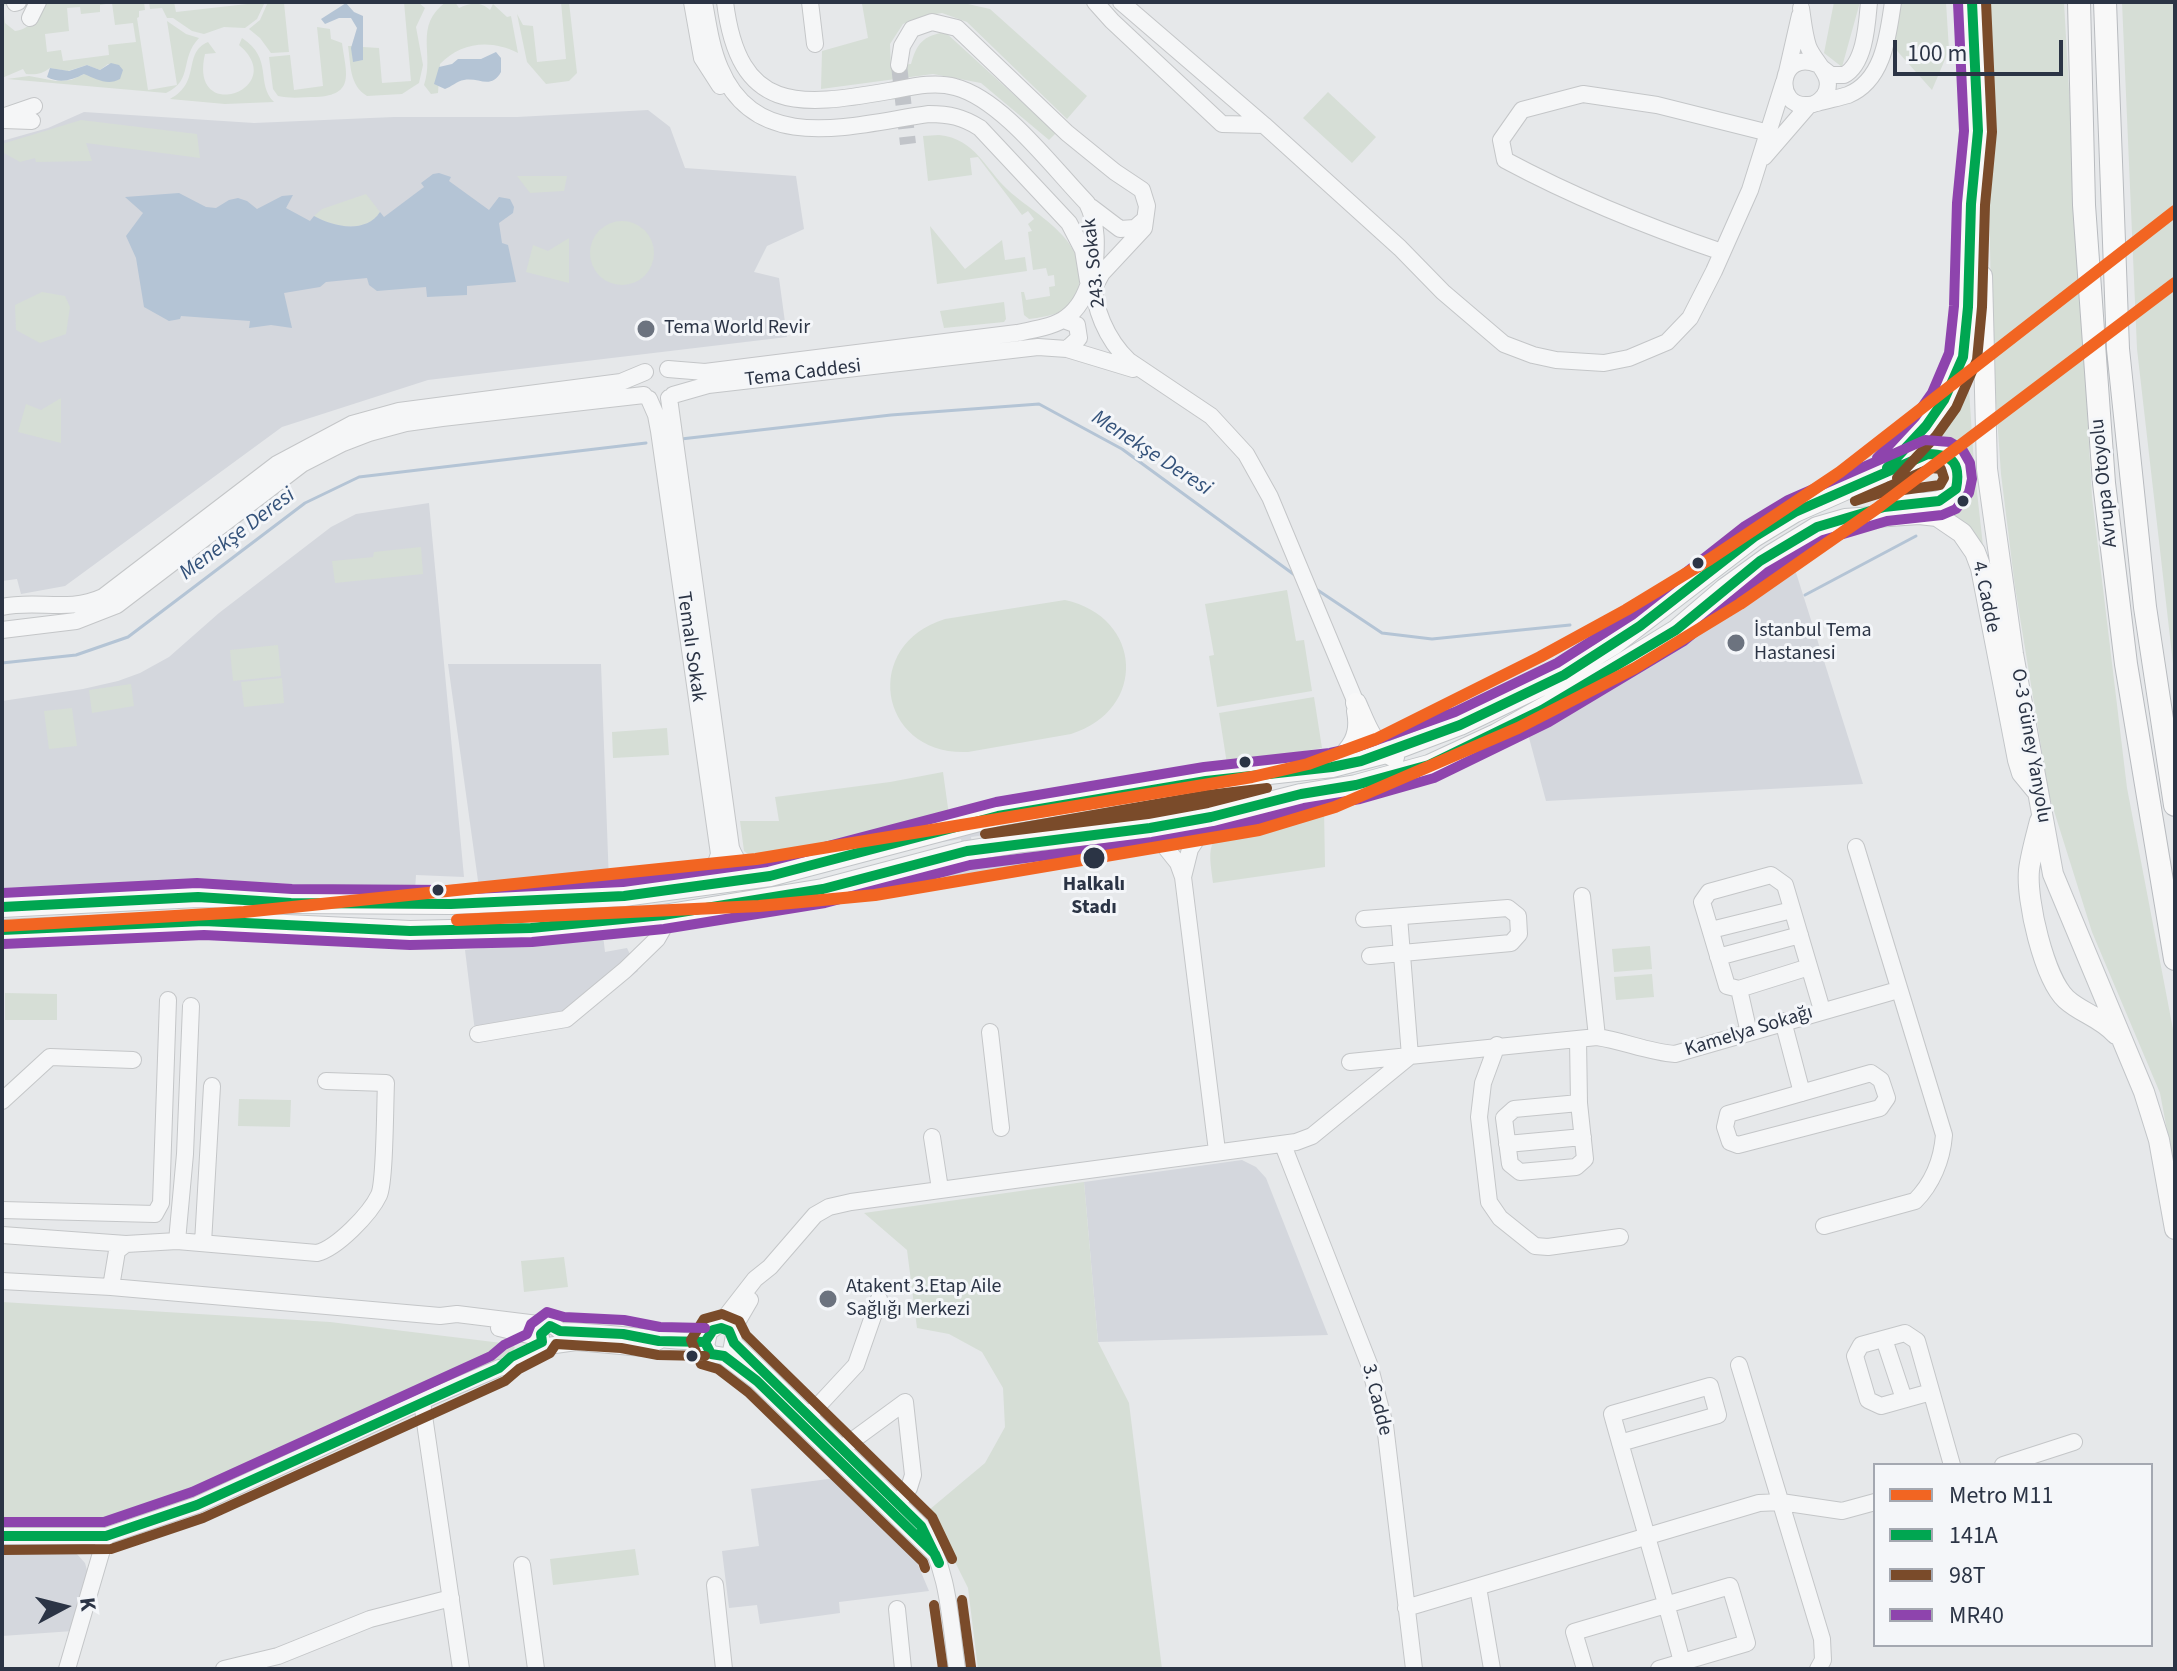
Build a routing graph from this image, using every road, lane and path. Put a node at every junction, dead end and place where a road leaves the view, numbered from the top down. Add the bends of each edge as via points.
1 (38, 2) edge
2 (692, 2) edge
3 (704, 2) edge
4 (725, 2) edge
5 (810, 2) edge
6 (1095, 2) edge
7 (1121, 2) edge
8 (1869, 2) edge
9 (1893, 2) edge
10 (1972, 2) edge
11 (2079, 2) edge
12 (2105, 2) edge
13 (1802, 5) edge
14 (30, 18) dead end
15 (815, 44) dead end
16 (899, 65) tunnel mouth
17 (1820, 66) junction
18 (1786, 77) junction
19 (879, 93) junction
20 (1230, 96) junction
21 (845, 97) junction
22 (1812, 104) junction
23 (750, 111) junction
24 (33, 114) dead end
25 (2, 118) edge
26 (882, 120) junction
27 (1222, 124) junction
28 (848, 125) junction
29 (1264, 125) junction
30 (1978, 131) junction
31 (1769, 133) junction
32 (1758, 165) junction
33 (1087, 203) junction
34 (1148, 216) junction
35 (1722, 252) junction
36 (1091, 287) junction
37 (1064, 320) junction
38 (1067, 349) junction
39 (1124, 364) junction
40 (668, 369) junction
41 (645, 372) junction
42 (1166, 387) junction
43 (671, 396) junction
44 (646, 397) junction
45 (1881, 474) junction
46 (1845, 519) junction
47 (28, 605) junction
48 (2, 607) edge
49 (24, 627) junction
50 (3, 630) edge
51 (1356, 703) junction
52 (1424, 739) junction
53 (1386, 753) junction
54 (1429, 765) junction
55 (1332, 767) junction
56 (1206, 781) junction
57 (2036, 790) junction
58 (1144, 791) junction
59 (2175, 805) edge
60 (2041, 814) junction
61 (1211, 817) junction
62 (1150, 828) junction
63 (1856, 847) dead end
64 (761, 877) junction
65 (1183, 877) junction
66 (695, 886) junction
67 (1582, 896) dead end
68 (2, 907) edge
69 (1792, 910) junction
70 (663, 915) junction
71 (1399, 917) junction
72 (1364, 919) dead end
73 (2, 930) edge
74 (1711, 930) junction
75 (1800, 935) junction
76 (1401, 955) junction
77 (1370, 956) dead end
78 (1718, 957) junction
79 (2175, 959) edge
80 (1809, 967) junction
81 (1739, 989) junction
82 (1898, 990) junction
83 (168, 1000) dead end
84 (191, 1006) dead end
85 (1822, 1010) junction
86 (1783, 1021) junction
87 (990, 1032) dead end
88 (1749, 1033) junction
89 (478, 1034) dead end
90 (1597, 1037) junction
91 (1578, 1039) junction
92 (2124, 1042) junction
93 (1497, 1045) junction
94 (1410, 1056) junction
95 (133, 1060) dead end
96 (1350, 1062) dead end
97 (326, 1081) dead end
98 (212, 1086) dead end
99 (1802, 1093) junction
100 (2, 1101) edge
101 (1579, 1103) junction
102 (1505, 1124) junction
103 (1481, 1127) junction
104 (1001, 1128) dead end
105 (932, 1137) dead end
106 (1583, 1137) junction
107 (1507, 1144) junction
108 (1283, 1145) junction
109 (1217, 1151) junction
110 (940, 1189) junction
111 (2, 1210) edge
112 (41, 1210) junction
113 (1824, 1226) dead end
114 (2175, 1229) edge
115 (2, 1235) edge
116 (37, 1237) junction
117 (1620, 1237) dead end
118 (177, 1241) junction
119 (203, 1243) junction
120 (126, 1244) junction
121 (766, 1271) junction
122 (2, 1281) edge
123 (111, 1287) junction
124 (879, 1299) dead end
125 (717, 1328) junction
126 (550, 1338) junction
127 (1884, 1339) junction
128 (705, 1342) junction
129 (731, 1346) junction
130 (1739, 1365) dead end
131 (1931, 1392) junction
132 (1904, 1399) junction
133 (422, 1402) junction
134 (805, 1420) junction
135 (2074, 1442) dead end
136 (1620, 1443) junction
137 (837, 1451) junction
138 (2034, 1461) edge
139 (1951, 1463) edge
140 (1781, 1502) junction
141 (898, 1503) junction
142 (1873, 1503) edge
143 (2, 1536) edge
144 (106, 1536) junction
145 (1649, 1536) junction
146 (935, 1554) junction
147 (522, 1565) dead end
148 (715, 1585) dead end
149 (1478, 1587) junction
150 (451, 1598) junction
151 (1667, 1604) junction
152 (1406, 1608) junction
153 (897, 1609) dead end
154 (279, 1662) edge
155 (1682, 1662) junction
156 (67, 1669) edge
157 (224, 1669) edge
158 (461, 1669) edge
159 (536, 1669) edge
160 (724, 1669) edge
161 (903, 1669) edge
162 (957, 1669) edge
163 (1414, 1669) edge
164 (1492, 1669) edge
165 (1585, 1669) edge
166 (1659, 1669) edge
167 (1818, 1669) edge

1 - 14 street
2 - 23 street via 702,58 725,92
3 - 23 street, 243. Sokak via 719,66
4 - 21 street, 243. Sokak via 736,51 761,86 794,101
5 - 15 street
6 - 27 street
7 - 20 street
8 - 17 street via 1855,66 1844,75 1831,75
9 - 22 street via 1886,44 1872,75 1849,94
10 - 30 main road, O-3 Güney Yanyolu
11 - 79 highway, Avrupa Otoyolu via 2084,205 2104,483 2126,664
12 - 59 highway, Avrupa Otoyolu via 2119,363 2145,607
13 - 17 street via 1808,46
13 - 18 street
16 - 34 street via 912,29 932,22 957,28 1067,133 1142,190
17 - 18 street via 1797,63
17 - 22 street via 1828,87
18 - 22 street via 1791,99
18 - 31 street
19 - 21 street, 243. Sokak
19 - 26 street via 871,107
19 - 33 street, 243. Sokak via 939,84 970,93 1003,115
20 - 27 street via 1232,112
20 - 29 street
21 - 28 street via 856,109
22 - 32 street
23 - 28 street, 243. Sokak via 775,124 802,129
24 - 25 street
26 - 28 street, 243. Sokak
26 - 36 street, 243. Sokak via 948,114 980,128 1069,223 1083,250
27 - 29 street
29 - 35 street via 1485,329 1504,344 1533,355 1604,363 1667,342 1690,318
30 - 45 main road via 1963,357 1926,426
30 - 57 main road, O-3 Güney Yanyolu via 1987,469
31 - 32 street
31 - 35 street via 1657,105 1583,94 1522,110 1501,140 1505,160 1542,180 1671,236
32 - 35 street
33 - 34 street via 1120,229 1135,228
33 - 36 street, 243. Sokak via 1097,236
34 - 36 street via 1144,228
36 - 37 street via 1075,313
36 - 39 street, 243. Sokak via 1104,341
36 - 42 street, 243. Sokak via 1118,351
37 - 38 street via 1079,331
37 - 40 street via 1017,333 801,361 705,372
38 - 39 street, Tema Caddesi
38 - 43 street, Tema Caddesi via 934,358 708,385
39 - 42 street
40 - 41 street via 659,366
40 - 43 street via 675,379
41 - 44 street via 640,384
41 - 47 street via 621,382 420,408 352,424 277,464 103,597 76,605
42 - 51 street, 243. Sokak via 1211,416 1246,454 1270,497
43 - 44 street via 658,402
43 - 64 street via 731,848 746,870
44 - 49 street via 406,423 356,438 290,473 117,605 76,621
44 - 66 street, Temalı Sokak via 658,422 719,854 713,872
45 - 46 main road via 1938,453 1952,459 1958,479 1956,489 1939,501 1884,507
45 - 52 main road via 1795,512 1754,537 1640,626 1564,675
46 - 54 main road, 4. Cadde via 1817,527 1782,548 1676,630 1611,670
46 - 57 main road, 4. Cadde via 1937,516 1967,540 1981,568 2018,760
47 - 48 street
47 - 49 street via 33,621
49 - 50 street
51 - 52 main road via 1389,737
51 - 53 main road via 1374,741
51 - 55 main road via 1358,737
52 - 53 main road
53 - 54 main road via 1414,765
53 - 55 main road
54 - 61 main road, 4. Cadde
55 - 56 main road
56 - 58 main road
56 - 61 main road
57 - 60 main road, O-3 Güney Yanyolu
58 - 62 main road
58 - 64 main road via 998,816
60 - 92 main road, O-3 Güney Yanyolu via 2060,894
60 - 92 main road via 2029,870 2034,923 2044,953 2063,996 2098,1017
61 - 62 main road, 4. Cadde
61 - 65 street via 1190,849
62 - 65 street
62 - 70 main road, 4. Cadde via 967,851 823,889
63 - 82 street
64 - 66 main road
65 - 109 street
66 - 68 main road via 624,896 475,904 198,897
67 - 90 street
69 - 74 street
69 - 74 street via 1785,885 1771,875 1709,892 1702,902
69 - 75 street
70 - 73 main road, 4. Cadde via 531,928 410,931 204,921
70 - 89 street via 665,925 657,939 566,1019
71 - 72 street
71 - 76 street
71 - 76 street via 1508,908 1518,916 1519,934 1511,943
74 - 78 street
75 - 78 street
75 - 80 street
76 - 77 street
76 - 94 street
78 - 81 street via 1727,986
80 - 81 street
80 - 85 street
81 - 88 street
82 - 85 street, Kamelya Sokağı
82 - 113 street via 1944,1135 1942,1153 1926,1190 1915,1201
83 - 112 street via 161,1203 155,1214
84 - 118 street
85 - 86 street, Kamelya Sokağı
86 - 88 street, Kamelya Sokağı
86 - 99 street
87 - 104 street
88 - 90 street, Kamelya Sokağı via 1675,1054
90 - 91 street, Kamelya Sokağı
91 - 93 street, Kamelya Sokağı
91 - 101 street
92 - 114 main road, O-3 Güney Yanyolu via 2152,1116
93 - 94 street, Kamelya Sokağı
93 - 103 street via 1483,1083
94 - 96 street, Kamelya Sokağı
94 - 108 street via 1312,1136
95 - 100 street via 50,1057
97 - 119 street via 386,1083 381,1193 329,1250
98 - 119 street
99 - 99 street via 1871,1073 1881,1080 1887,1098 1880,1108 1738,1145 1730,1142 1728,1114
101 - 102 street via 1514,1109
101 - 106 street
102 - 103 street
102 - 107 street
103 - 117 street via 1489,1202 1523,1237 1548,1247
105 - 110 street
106 - 107 street
106 - 107 street via 1585,1159 1576,1167 1520,1172 1510,1164
108 - 109 street
108 - 152 street, 3. Cadde via 1369,1364 1385,1425
109 - 110 street
110 - 121 street via 829,1207 815,1215
111 - 112 street
112 - 116 street
115 - 116 street
116 - 120 street
118 - 119 street
118 - 120 street
120 - 123 street via 117,1251
121 - 125 street
121 - 129 street via 740,1317
122 - 123 street
123 - 126 street via 440,1316
124 - 134 street via 856,1365
125 - 128 street
125 - 129 street via 729,1331
126 - 128 street via 623,1334
126 - 133 street via 499,1368
127 - 131 street via 1905,1333 1917,1341
127 - 132 street
127 - 132 street via 1861,1345 1855,1356 1868,1400 1881,1406
128 - 129 street via 711,1354
129 - 134 street
130 - 140 street
131 - 132 street
131 - 139 street
133 - 144 street via 197,1505
133 - 150 street
134 - 137 street
135 - 138 street
136 - 136 street via 1612,1414 1710,1386 1718,1415
136 - 145 street
137 - 141 street
137 - 141 street via 905,1402 913,1475
137 - 146 street
140 - 142 street via 1842,1511
140 - 145 street via 1759,1503
140 - 167 street via 1822,1639
141 - 146 street via 921,1526
143 - 144 street
144 - 156 street
145 - 149 street
145 - 151 street
146 - 162 street via 945,1579
147 - 159 street
148 - 160 street
149 - 152 street
149 - 164 street
150 - 154 street via 370,1619
150 - 158 street
151 - 155 street
151 - 155 street via 1730,1586 1747,1643
151 - 165 street via 1574,1632
152 - 163 street, 3. Cadde
153 - 161 street
154 - 157 street
155 - 166 street

